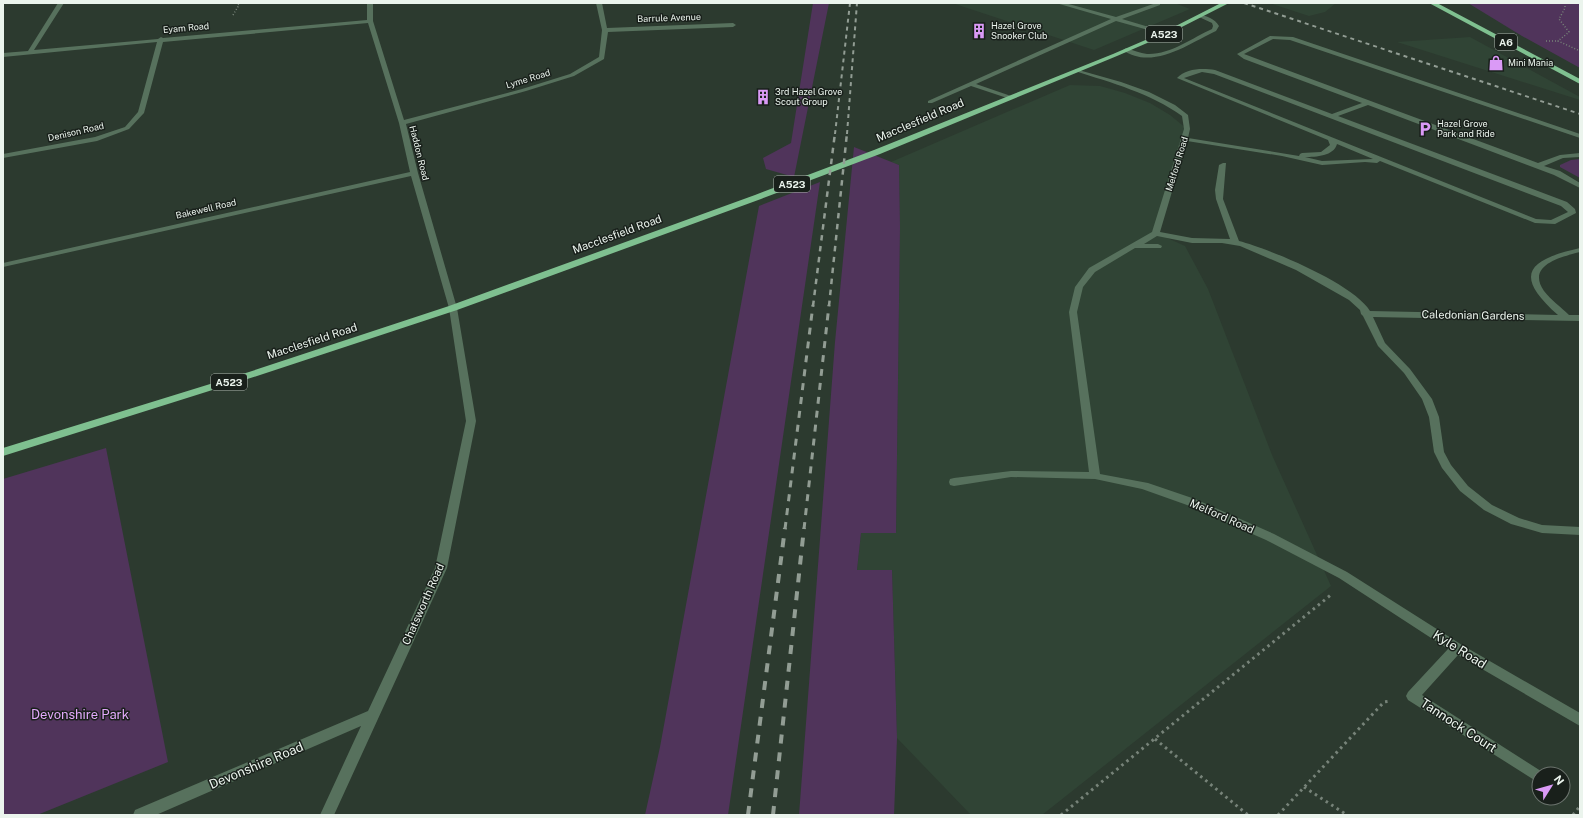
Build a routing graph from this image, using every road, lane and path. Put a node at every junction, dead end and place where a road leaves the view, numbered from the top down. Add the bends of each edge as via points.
1 (60, 3) edge
2 (370, 3) edge
3 (600, 3) edge
4 (1059, 3) edge
5 (1226, 3) edge
6 (1432, 3) edge
7 (1565, 3) edge
8 (1158, 4) edge
9 (1201, 16) junction
10 (1116, 19) junction
11 (370, 20) junction
12 (733, 25) dead end
13 (605, 30) junction
14 (1166, 33) junction
15 (161, 40) junction
16 (1126, 50) junction
17 (30, 52) junction
18 (1580, 52) edge
19 (3, 54) edge
20 (1077, 70) junction
21 (1580, 82) edge
22 (971, 84) junction
23 (1009, 97) junction
24 (930, 102) dead end
25 (1368, 103) junction
26 (1332, 116) junction
27 (402, 123) junction
28 (1580, 136) edge
29 (1184, 139) junction
30 (1331, 139) junction
31 (1282, 154) junction
32 (1580, 155) edge
33 (3, 156) edge
34 (1392, 164) junction
35 (1223, 165) dead end
36 (1538, 166) junction
37 (414, 173) junction
38 (1580, 186) edge
39 (1156, 233) junction
40 (1235, 242) junction
41 (1136, 246) junction
42 (1158, 246) dead end
43 (1580, 250) edge
44 (3, 265) edge
45 (453, 308) junction
46 (1365, 314) junction
47 (1565, 316) junction
48 (1580, 318) edge
49 (3, 452) edge
50 (1095, 476) junction
51 (954, 482) dead end
52 (1580, 530) edge
53 (1347, 577) junction
54 (1457, 648) junction
55 (1414, 696) junction
56 (372, 715) junction
57 (1580, 720) edge
58 (1155, 739) junction
59 (1531, 771) edge
60 (1304, 787) junction
61 (1580, 806) edge
62 (1063, 814) edge
63 (140, 815) edge
64 (327, 815) edge
65 (1248, 815) edge
66 (1278, 815) edge
67 (1347, 815) edge
68 (1573, 815) edge

1 - 17 street
2 - 11 street, Haddon Road
3 - 13 street, Lyme Road
4 - 10 street
5 - 9 highway, Macclesfield Road / A523
6 - 21 highway, A6
7 - 18 path via 1559,19 1569,32 1558,41
8 - 10 street
9 - 14 highway, Macclesfield Road / A523
9 - 16 street via 1214,22 1214,30 1154,56
10 - 14 street
10 - 22 street
11 - 15 street, Eyam Road
11 - 27 street, Haddon Road
12 - 13 street, Barrule Avenue
13 - 27 street, Lyme Road via 602,58 572,75
14 - 16 highway, Macclesfield Road / A523
15 - 17 street, Eyam Road
15 - 33 street, Denison Road via 141,113 127,128 97,139
16 - 20 highway, Macclesfield Road / A523
17 - 19 street, Eyam Road
20 - 23 highway, Macclesfield Road / A523
20 - 29 street, Melford Road via 1163,100 1185,115 1187,129
22 - 23 street
22 - 24 street
23 - 45 highway, Macclesfield Road / A523 via 877,152
25 - 26 street
25 - 28 street via 1240,54 1272,37 1291,38
25 - 36 street
26 - 30 street via 1211,71 1202,70 1180,78
26 - 34 street via 1564,204 1572,213 1552,222 1535,221
27 - 37 street, Haddon Road
29 - 31 street
29 - 39 street, Melford Road
30 - 31 street via 1334,145 1325,153
30 - 34 street
31 - 34 street via 1322,163 1365,160
32 - 36 street via 1562,156
35 - 40 street via 1219,194
36 - 38 street
37 - 44 street, Bakewell Road
37 - 45 street, Haddon Road
39 - 40 street via 1179,239
39 - 41 street
40 - 46 street via 1259,250 1327,282 1362,307
41 - 42 street
41 - 50 street via 1092,270 1079,287 1073,312
43 - 47 street via 1547,260 1538,267 1534,278 1538,289
45 - 49 highway, Macclesfield Road / A523
45 - 56 street, Chatsworth Road via 471,421 441,568
46 - 47 street, Caledonian Gardens
46 - 52 street via 1382,345 1410,374 1430,404 1435,418 1435,435 1439,451 1449,472 1458,483 1484,505 1505,517 1529,526 1552,530
47 - 48 street, Caledonian Gardens
50 - 51 street, Melford Road via 1011,474
50 - 53 street, Melford Road via 1144,486 1191,502 1270,537
53 - 54 street, Kyle Road
53 - 58 path
54 - 55 street, Tannock Court
54 - 57 street, Kyle Road
55 - 59 street, Tannock Court
55 - 60 path via 1384,702
56 - 63 street, Devonshire Road
56 - 64 street, Chatsworth Road
58 - 62 path
58 - 65 path
60 - 66 path
60 - 67 path
61 - 68 path

